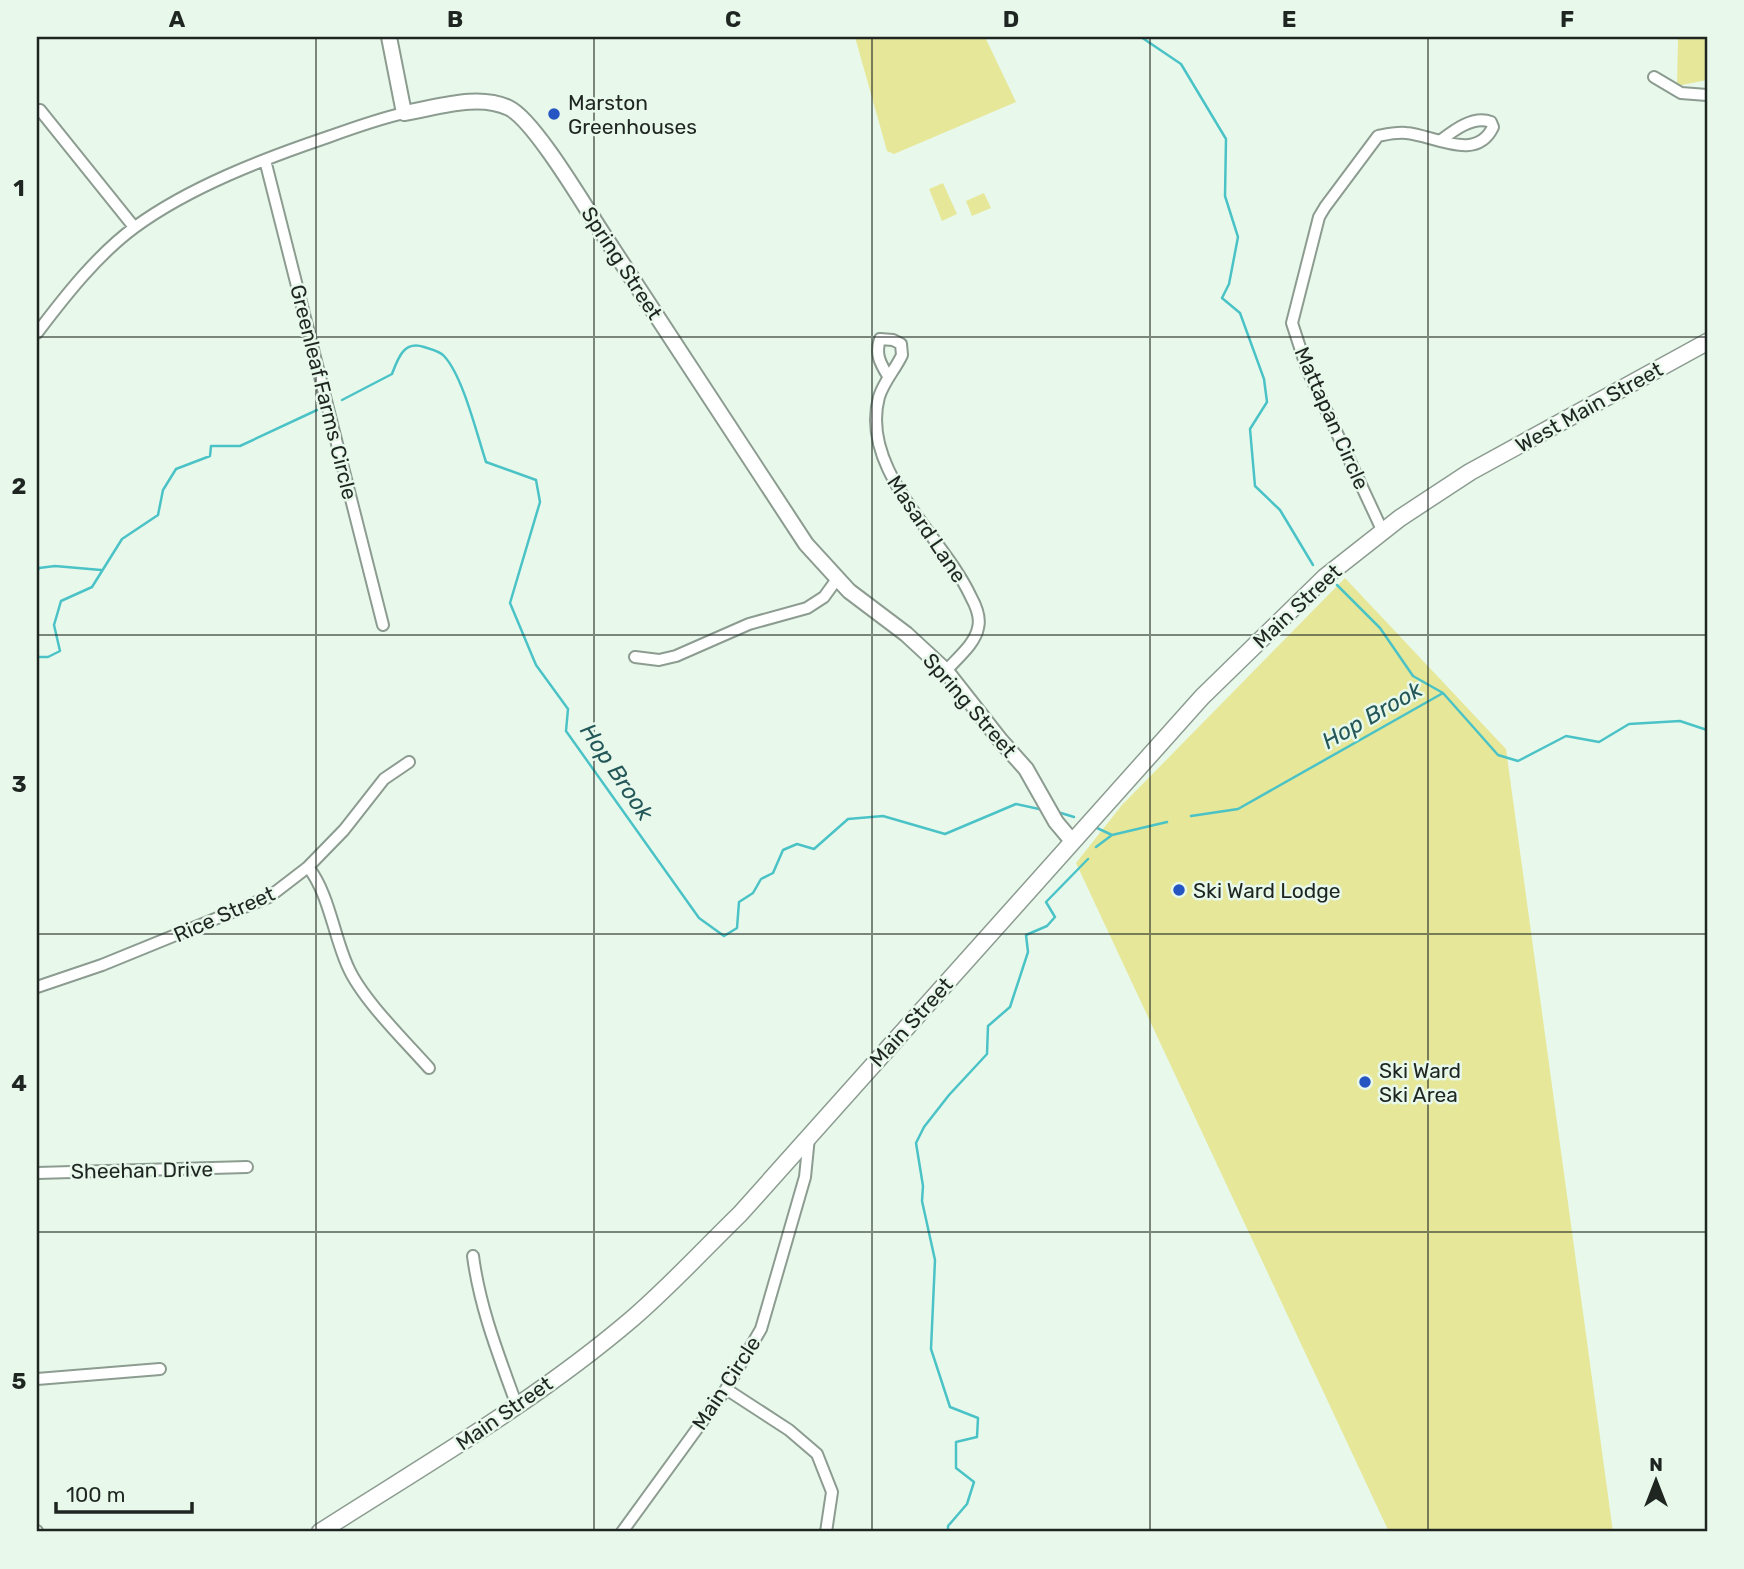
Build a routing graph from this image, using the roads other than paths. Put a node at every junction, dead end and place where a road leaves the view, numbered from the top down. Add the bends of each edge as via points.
1 (389, 37) edge
2 (1654, 77) dead end
3 (1707, 94) edge
4 (40, 110) dead end
5 (404, 113) junction
6 (1440, 141) dead end
7 (265, 160) junction
8 (135, 228) junction
9 (37, 333) edge
10 (1707, 342) edge
11 (888, 376) dead end
12 (1470, 472) joint
13 (1382, 532) junction
14 (837, 579) junction
15 (383, 625) dead end
16 (635, 657) dead end
17 (946, 671) junction
18 (409, 762) dead end
19 (1072, 841) junction
20 (308, 867) junction
21 (37, 987) edge
22 (429, 1068) dead end
23 (809, 1135) junction
24 (247, 1167) dead end
25 (37, 1173) edge
26 (473, 1256) dead end
27 (160, 1369) dead end
28 (37, 1379) edge
29 (726, 1389) junction
30 (517, 1406) junction
31 (320, 1532) edge
32 (622, 1532) edge
33 (826, 1532) edge

1 - 5 street
2 - 3 street via 1681,93
4 - 8 street
5 - 7 street, Spring Street
5 - 14 street, Spring Street via 481,102 505,106 522,117 806,544
6 - 13 street, Mattapan Circle via 1406,133 1378,136 1320,217 1292,323 1307,369
7 - 8 street, Spring Street via 175,202
7 - 15 street, Greenleaf Farms Circle
8 - 9 street, Spring Street via 80,280
10 - 12 main road, West Main Street
11 - 17 street, Masard Lane via 879,398 877,422 884,462 898,489 945,551 979,618 974,638
12 - 13 main road, Main Street
13 - 19 main road, Main Street via 1325,577 1252,647
14 - 16 street via 824,597 807,608 749,624 677,656 659,660
14 - 17 street, Spring Street
17 - 19 street, Spring Street via 1026,769
18 - 20 street, Rice Street via 384,779
19 - 23 main road, Main Street
20 - 21 street, Rice Street via 256,904
20 - 22 street via 354,980
23 - 29 street, Main Circle via 805,1177 761,1328
23 - 30 main road, Main Street via 699,1257 634,1317
24 - 25 street, Sheehan Drive
26 - 30 street via 485,1319
27 - 28 street
29 - 32 street, Main Circle
29 - 33 street via 817,1454 832,1492
30 - 31 main road, Main Street

